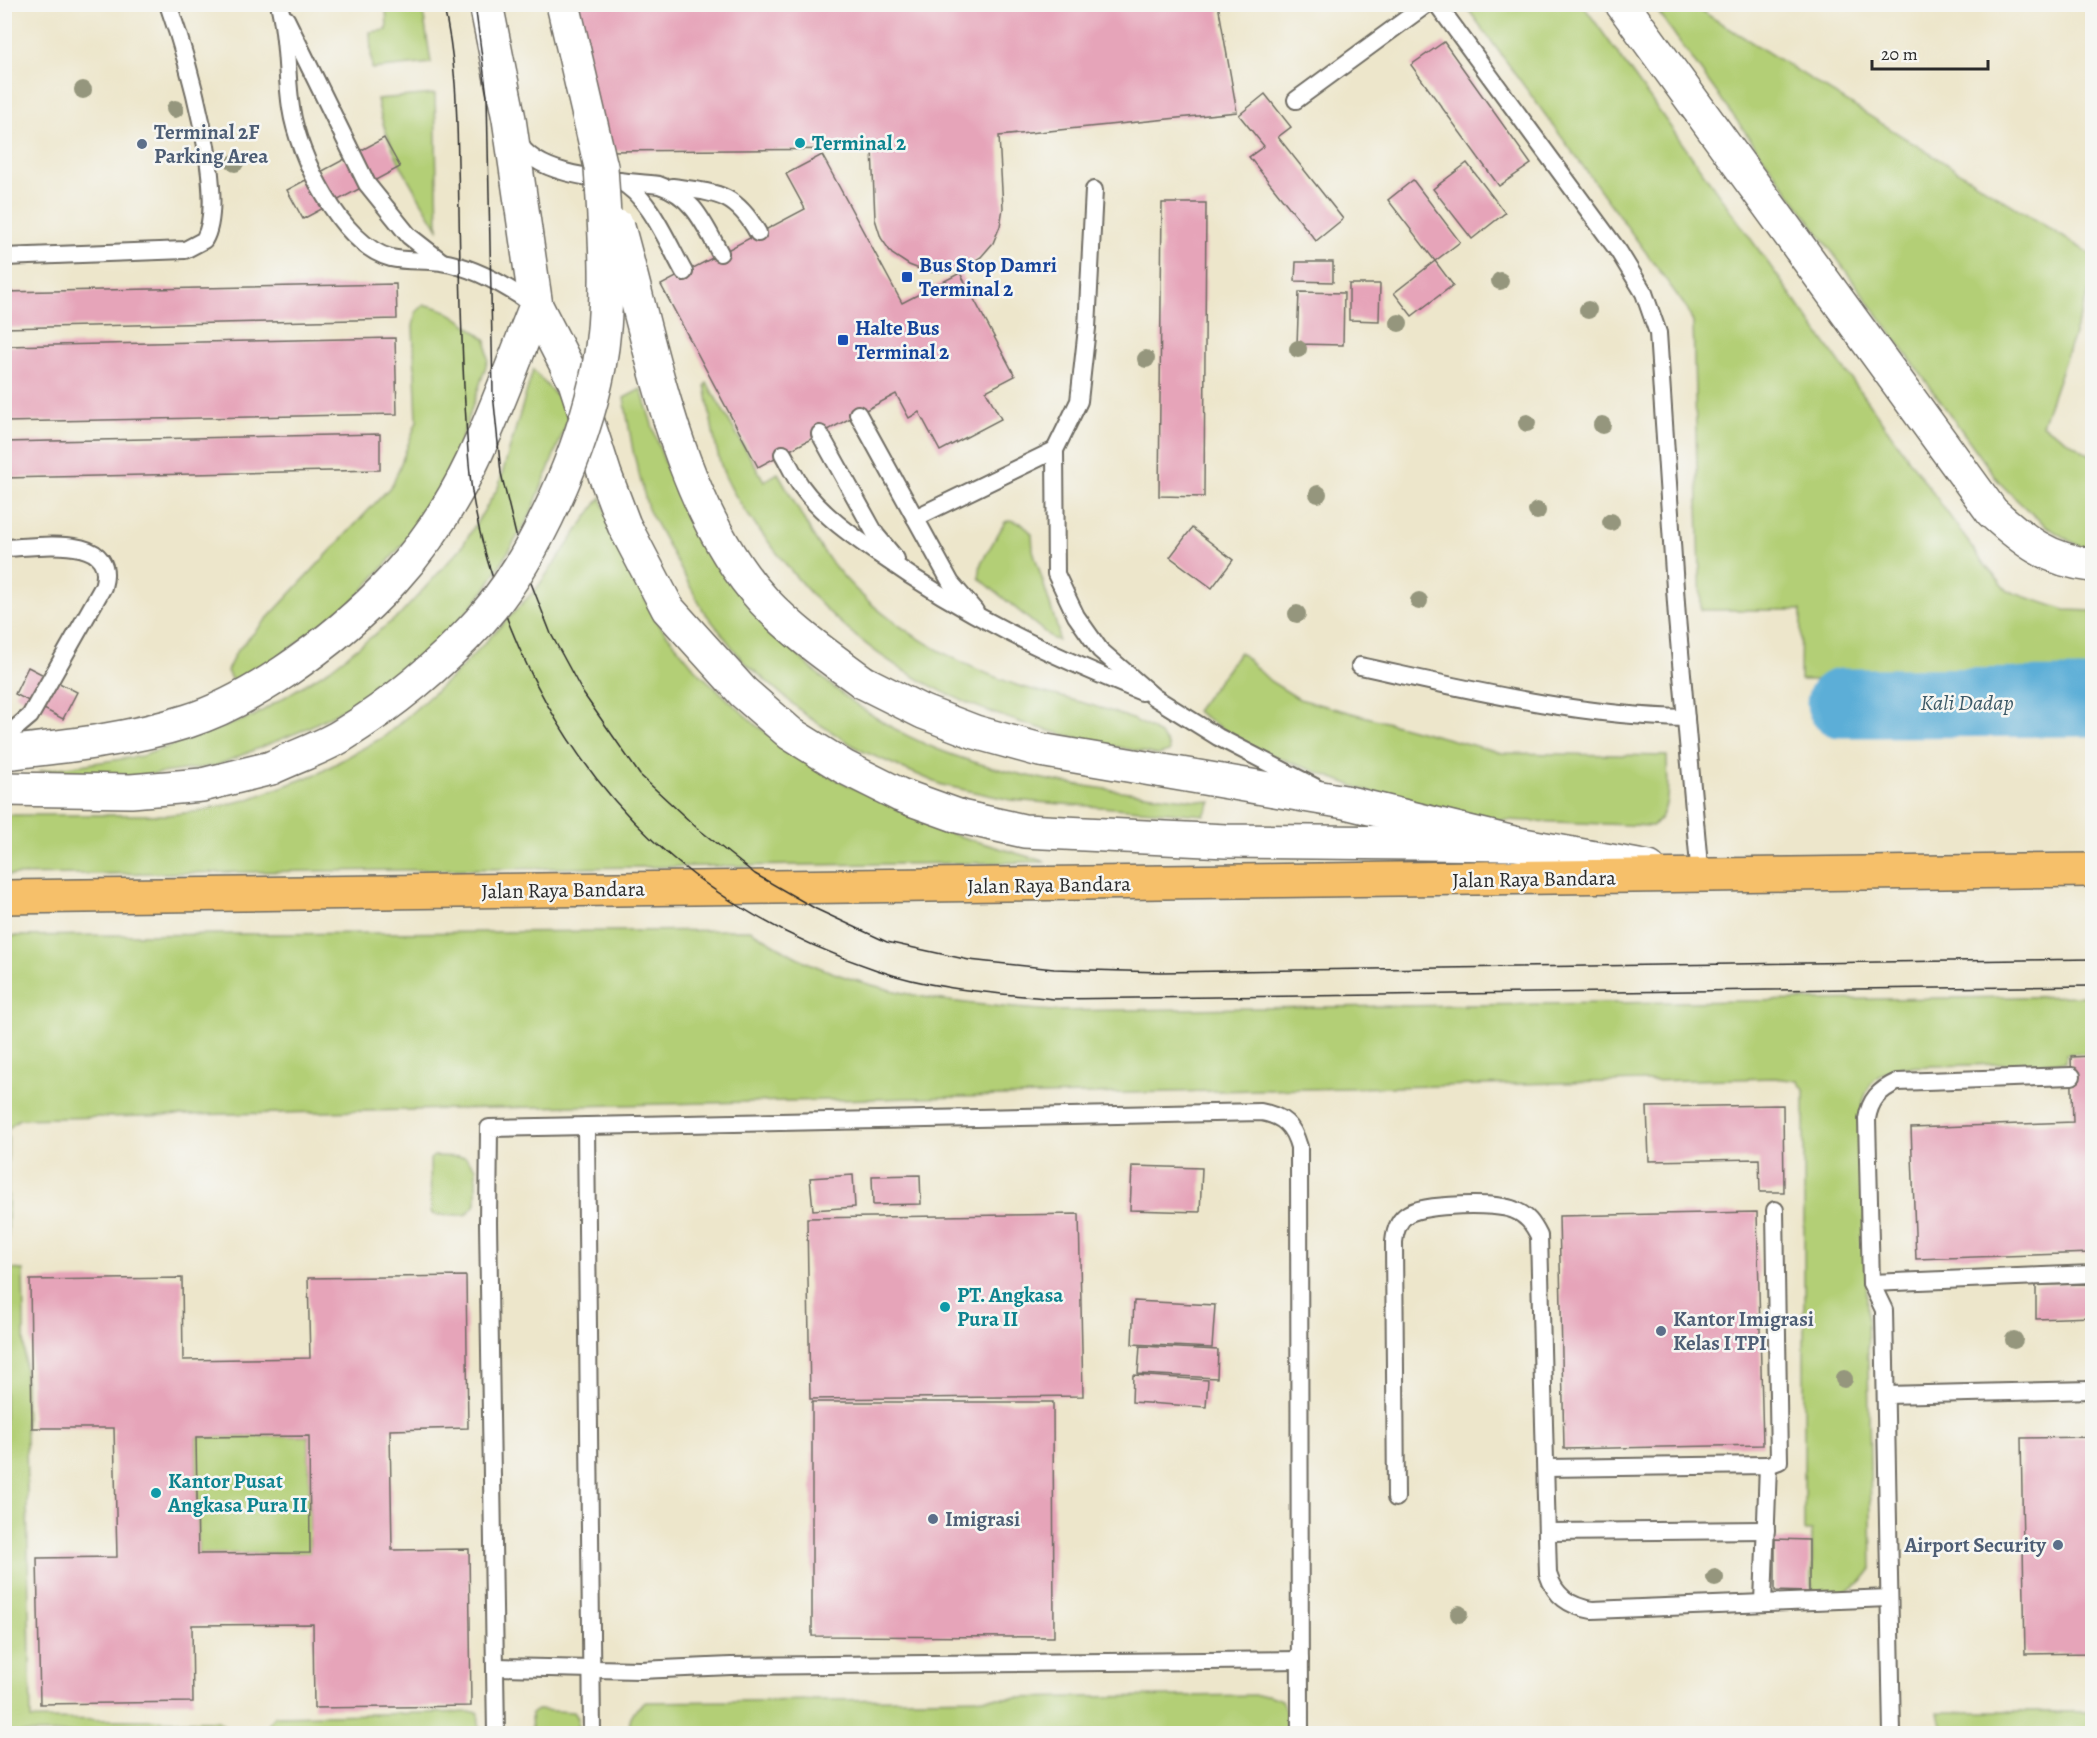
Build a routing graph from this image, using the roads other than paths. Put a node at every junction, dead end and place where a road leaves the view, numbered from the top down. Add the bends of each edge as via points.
1 (168, 4) edge
2 (486, 4) edge
3 (563, 4) edge
4 (1427, 4) edge
5 (1437, 4) edge
6 (1622, 4) edge
7 (280, 6) edge
8 (1296, 100) dead end
9 (509, 119) junction
10 (607, 173) junction
11 (659, 185) junction
12 (1094, 190) dead end
13 (758, 233) dead end
14 (720, 254) dead end
15 (4, 257) edge
16 (442, 262) junction
17 (684, 272) dead end
18 (536, 306) junction
19 (858, 414) dead end
20 (820, 434) dead end
21 (1055, 450) junction
22 (783, 454) dead end
23 (915, 518) junction
24 (4, 548) edge
25 (2092, 565) edge
26 (929, 590) junction
27 (991, 626) junction
28 (1360, 666) dead end
29 (1154, 697) junction
30 (1686, 718) junction
31 (4, 738) edge
32 (4, 753) edge
33 (4, 789) edge
34 (1345, 802) junction
35 (1518, 844) junction
36 (2092, 870) edge
37 (1700, 877) junction
38 (4, 897) edge
39 (2072, 1076) dead end
40 (586, 1125) junction
41 (1775, 1210) dead end
42 (2092, 1274) edge
43 (1871, 1283) junction
44 (2092, 1390) edge
45 (1886, 1395) junction
46 (1768, 1465) junction
47 (1546, 1468) junction
48 (1396, 1498) dead end
49 (1766, 1530) junction
50 (1547, 1532) junction
51 (1889, 1598) junction
52 (1763, 1603) junction
53 (1300, 1660) junction
54 (495, 1667) junction
55 (593, 1670) junction
56 (496, 1734) edge
57 (592, 1734) edge
58 (1300, 1734) edge
59 (1892, 1734) edge

1 - 15 lane via 194,87 207,159 211,205 210,230 204,240 185,250
2 - 9 street
3 - 10 street
4 - 8 lane
5 - 30 lane via 1619,252 1648,303 1658,333
6 - 25 street via 1992,512 2030,546 2074,563
7 - 16 lane via 367,184 409,236
7 - 16 lane via 296,131 309,165 334,210 377,252 392,258
9 - 10 lane via 519,143 545,165 562,172
9 - 18 street
10 - 11 lane
10 - 17 lane via 637,192
10 - 33 street, bridge via 607,263 599,366 568,466 548,513 520,564 482,619 394,700 339,737 271,768 202,785 143,790
10 - 34 street, bridge via 682,461 734,559 764,600 814,645 863,682 965,728 1040,750
11 - 13 lane via 725,196 743,209
11 - 14 lane via 691,204
12 - 21 lane via 1079,401
16 - 18 lane via 506,286
18 - 32 street via 472,462 404,570 354,621 245,698 188,721 100,742
18 - 35 street via 575,382 624,525 668,609 743,692 791,734 844,767 900,795 960,817 1024,831 1226,841
19 - 23 lane
20 - 26 lane via 876,536
21 - 23 lane
21 - 29 lane via 1056,574 1076,616 1100,650
22 - 26 lane via 818,506
23 - 27 lane via 951,583
24 - 31 lane via 86,548 104,562 107,573 103,587 35,707
26 - 27 lane
27 - 29 lane
28 - 30 lane via 1558,706
29 - 34 lane via 1218,737
30 - 37 lane
34 - 35 street
35 - 37 street
36 - 37 main road, Jalan Raya Bandara
37 - 38 main road, Jalan Raya Bandara
39 - 43 lane via 1897,1082 1882,1088 1869,1104 1867,1119
40 - 53 lane via 1261,1112 1276,1114 1288,1122 1299,1147
40 - 54 lane via 489,1128
40 - 55 lane
41 - 46 lane via 1779,1461
42 - 43 lane
43 - 45 lane via 1884,1310
44 - 45 lane
45 - 51 lane
46 - 47 lane
46 - 49 lane
47 - 48 lane via 1540,1247 1534,1224 1512,1209 1500,1207 1426,1207 1405,1215 1394,1242
47 - 50 lane
49 - 50 lane
49 - 52 lane
50 - 52 lane via 1552,1587 1579,1608
51 - 52 lane
51 - 59 lane
53 - 55 lane
53 - 58 lane
54 - 55 lane
54 - 56 lane
55 - 57 lane

